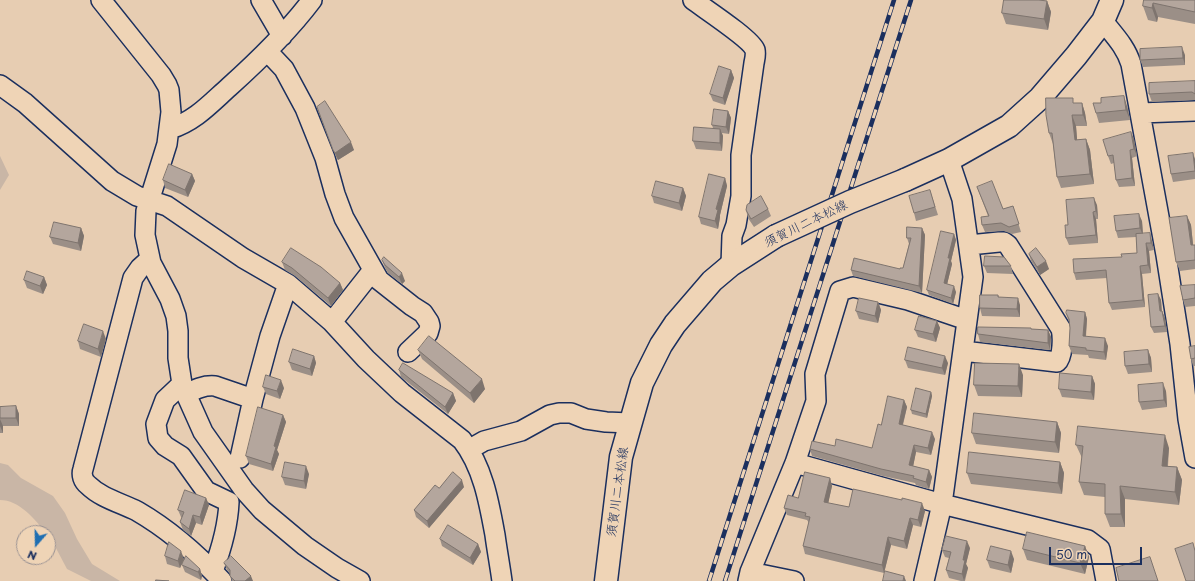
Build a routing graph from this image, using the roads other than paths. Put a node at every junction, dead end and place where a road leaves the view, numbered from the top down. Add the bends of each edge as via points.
1 (101, 0) edge
2 (261, 0) edge
3 (312, 0) edge
4 (693, 0) edge
5 (1112, 0) edge
6 (1103, 21) junction
7 (282, 36) junction
8 (268, 52) junction
9 (0, 85) edge
10 (1195, 111) edge
11 (1140, 113) junction
12 (170, 129) junction
13 (949, 160) junction
14 (150, 199) junction
15 (969, 245) junction
16 (150, 259) junction
17 (731, 265) junction
18 (373, 270) junction
19 (288, 284) junction
20 (967, 320) junction
21 (332, 322) junction
22 (1187, 343) edge
23 (963, 351) junction
24 (408, 352) dead end
25 (184, 389) junction
26 (253, 399) junction
27 (630, 423) junction
28 (470, 449) junction
29 (240, 458) dead end
30 (1195, 458) edge
31 (795, 463) junction
32 (942, 504) junction
33 (217, 576) edge
34 (749, 576) edge
35 (360, 581) edge
36 (502, 581) edge
37 (606, 581) edge
38 (794, 581) edge
39 (924, 581) edge
40 (1106, 581) edge

1 - 12 street via 167,85
2 - 7 street
3 - 7 street
4 - 17 street via 745,38 755,49 756,55 741,155 741,196 732,236
5 - 6 main road, 須賀川二本松線
6 - 11 street via 1128,54
6 - 13 main road, 須賀川二本松線 via 1040,98 1009,126
7 - 8 street
8 - 12 street via 189,122
8 - 18 street via 284,69 305,108 325,158 344,218
9 - 14 street via 25,103 112,180 137,196
10 - 11 street
11 - 22 street via 1166,255
12 - 14 street via 168,144
13 - 15 street via 962,199
13 - 17 main road, 須賀川二本松線, bridge via 776,236
14 - 16 street via 146,210 145,236
14 - 19 street via 167,206 243,258
15 - 20 street via 973,277
15 - 23 street via 999,242 1008,245 1061,329 1062,339 1060,358 1057,362
16 - 25 street via 176,316 178,358
16 - 33 street via 133,278 83,469 83,478 90,487 164,529
17 - 27 main road, 須賀川二本松線 via 712,281 675,324 661,345 642,383
18 - 21 street
18 - 24 street via 379,280 423,313 429,322 428,334
19 - 21 street
19 - 26 street via 270,336
20 - 23 street
20 - 31 street via 908,300 853,287 840,291 815,374 816,401
21 - 28 street via 402,393
22 - 30 street via 1188,419
23 - 32 street
25 - 26 street via 215,386
25 - 33 street via 165,400 156,424 158,438 181,456 206,491 229,502
25 - 35 street via 203,432 244,490 262,510 305,546
26 - 29 street
27 - 28 street via 606,422 586,419 571,413 559,413 550,415 521,431 484,441
27 - 37 main road, 須賀川二本松線 via 619,471
28 - 36 street via 483,481 492,514
31 - 32 street
31 - 34 street
32 - 39 street
32 - 40 street via 1088,540 1100,549
34 - 38 street

